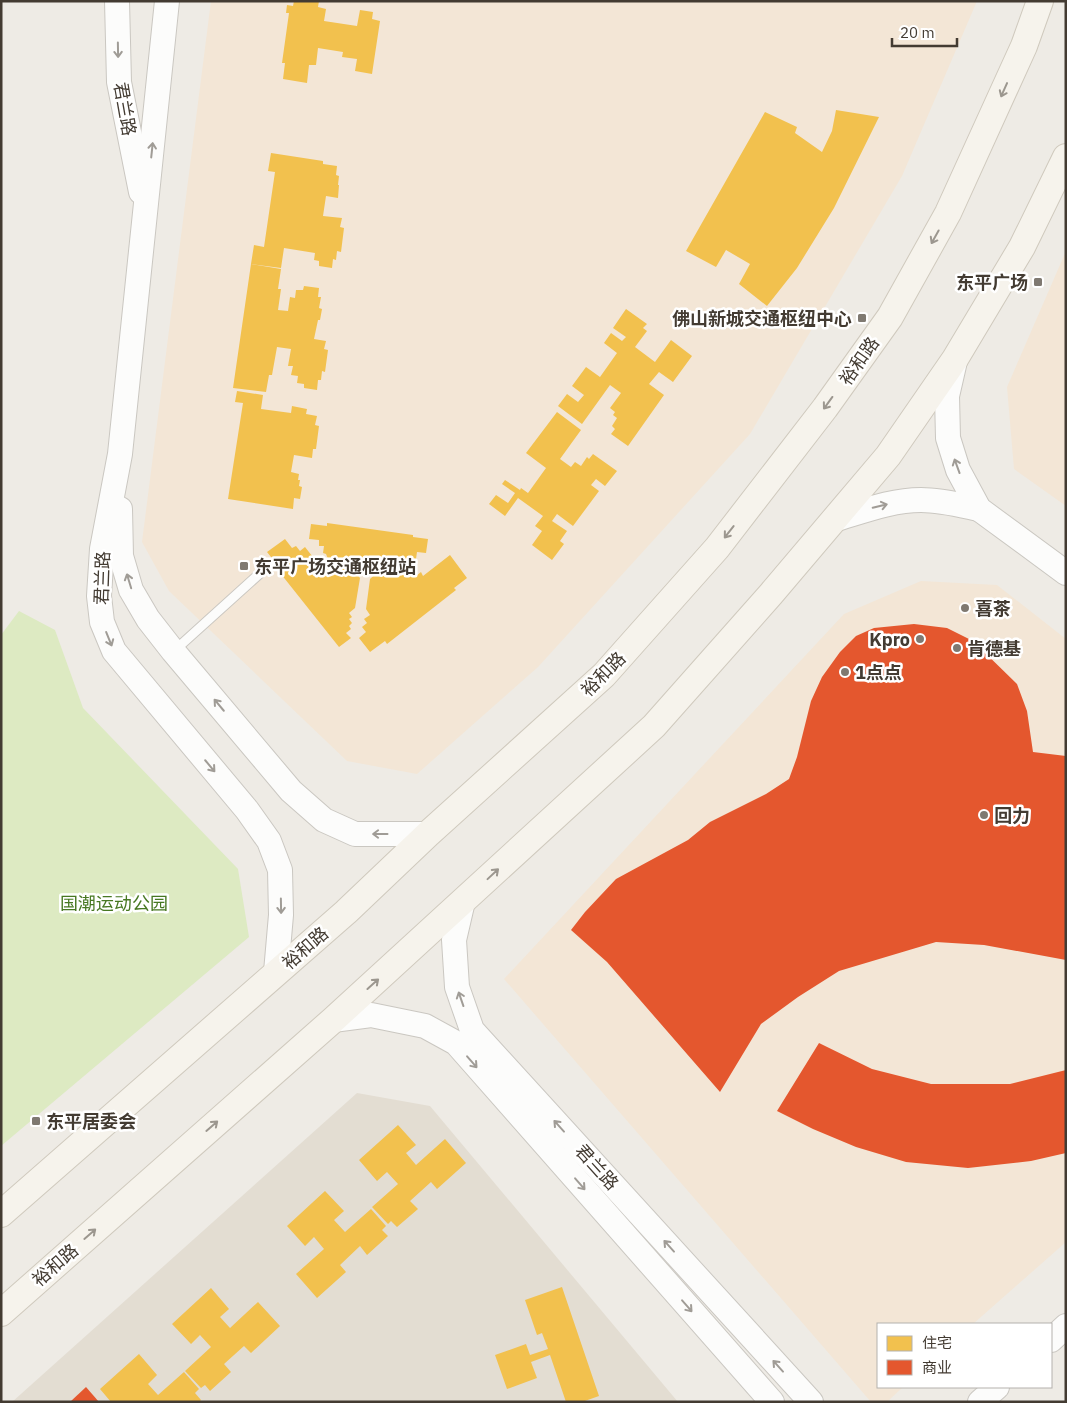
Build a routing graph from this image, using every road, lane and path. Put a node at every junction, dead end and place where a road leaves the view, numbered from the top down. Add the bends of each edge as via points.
1 (117, 1) edge
2 (167, 1) edge
3 (1024, 1) edge
4 (1040, 1) edge
5 (1024, 46) junction
6 (1066, 157) edge
7 (145, 216) junction
8 (955, 359) junction
9 (120, 454) junction
10 (979, 509) junction
11 (833, 520) junction
12 (267, 567) dead end
13 (1066, 573) edge
14 (173, 651) junction
15 (428, 834) junction
16 (463, 901) junction
17 (276, 972) junction
18 (333, 1020) junction
19 (1, 1214) edge
20 (1, 1312) edge
21 (1066, 1326) edge
22 (1052, 1339) edge
23 (996, 1388) edge
24 (772, 1402) edge
25 (811, 1402) edge
26 (980, 1402) edge

1 -> 7 street, 君兰路 via 119,82
7 -> 2 street, 君兰路
3 - 5 main road
4 - 5 main road, 裕和路
5 -> 15 main road, 裕和路 via 948,213 890,317 825,408 717,548 604,675
6 - 8 main road, 裕和路 via 1022,247
7 - 9 street, 君兰路
10 -> 8 street via 958,470 948,438 947,396
8 - 11 main road, 裕和路 via 888,456
14 -> 9 street via 131,590 121,556
9 -> 17 street, 君兰路 via 102,549 99,596 102,622 114,651 247,810 269,841 280,870 281,915
11 -> 10 street via 882,505 919,500
10 - 13 street
16 -> 11 main road, 裕和路 via 654,726
12 - 14 lane
15 -> 14 street via 355,834 324,820 291,791
15 - 17 main road, 裕和路 via 346,912
18 -> 16 main road, 裕和路
25 -> 16 street, 君兰路 via 472,1030 457,987 454,940
17 - 19 main road, 裕和路
20 -> 18 main road, 裕和路
18 -> 24 street, 君兰路 via 371,1015 425,1026 456,1043
21 - 22 street
23 - 26 street

